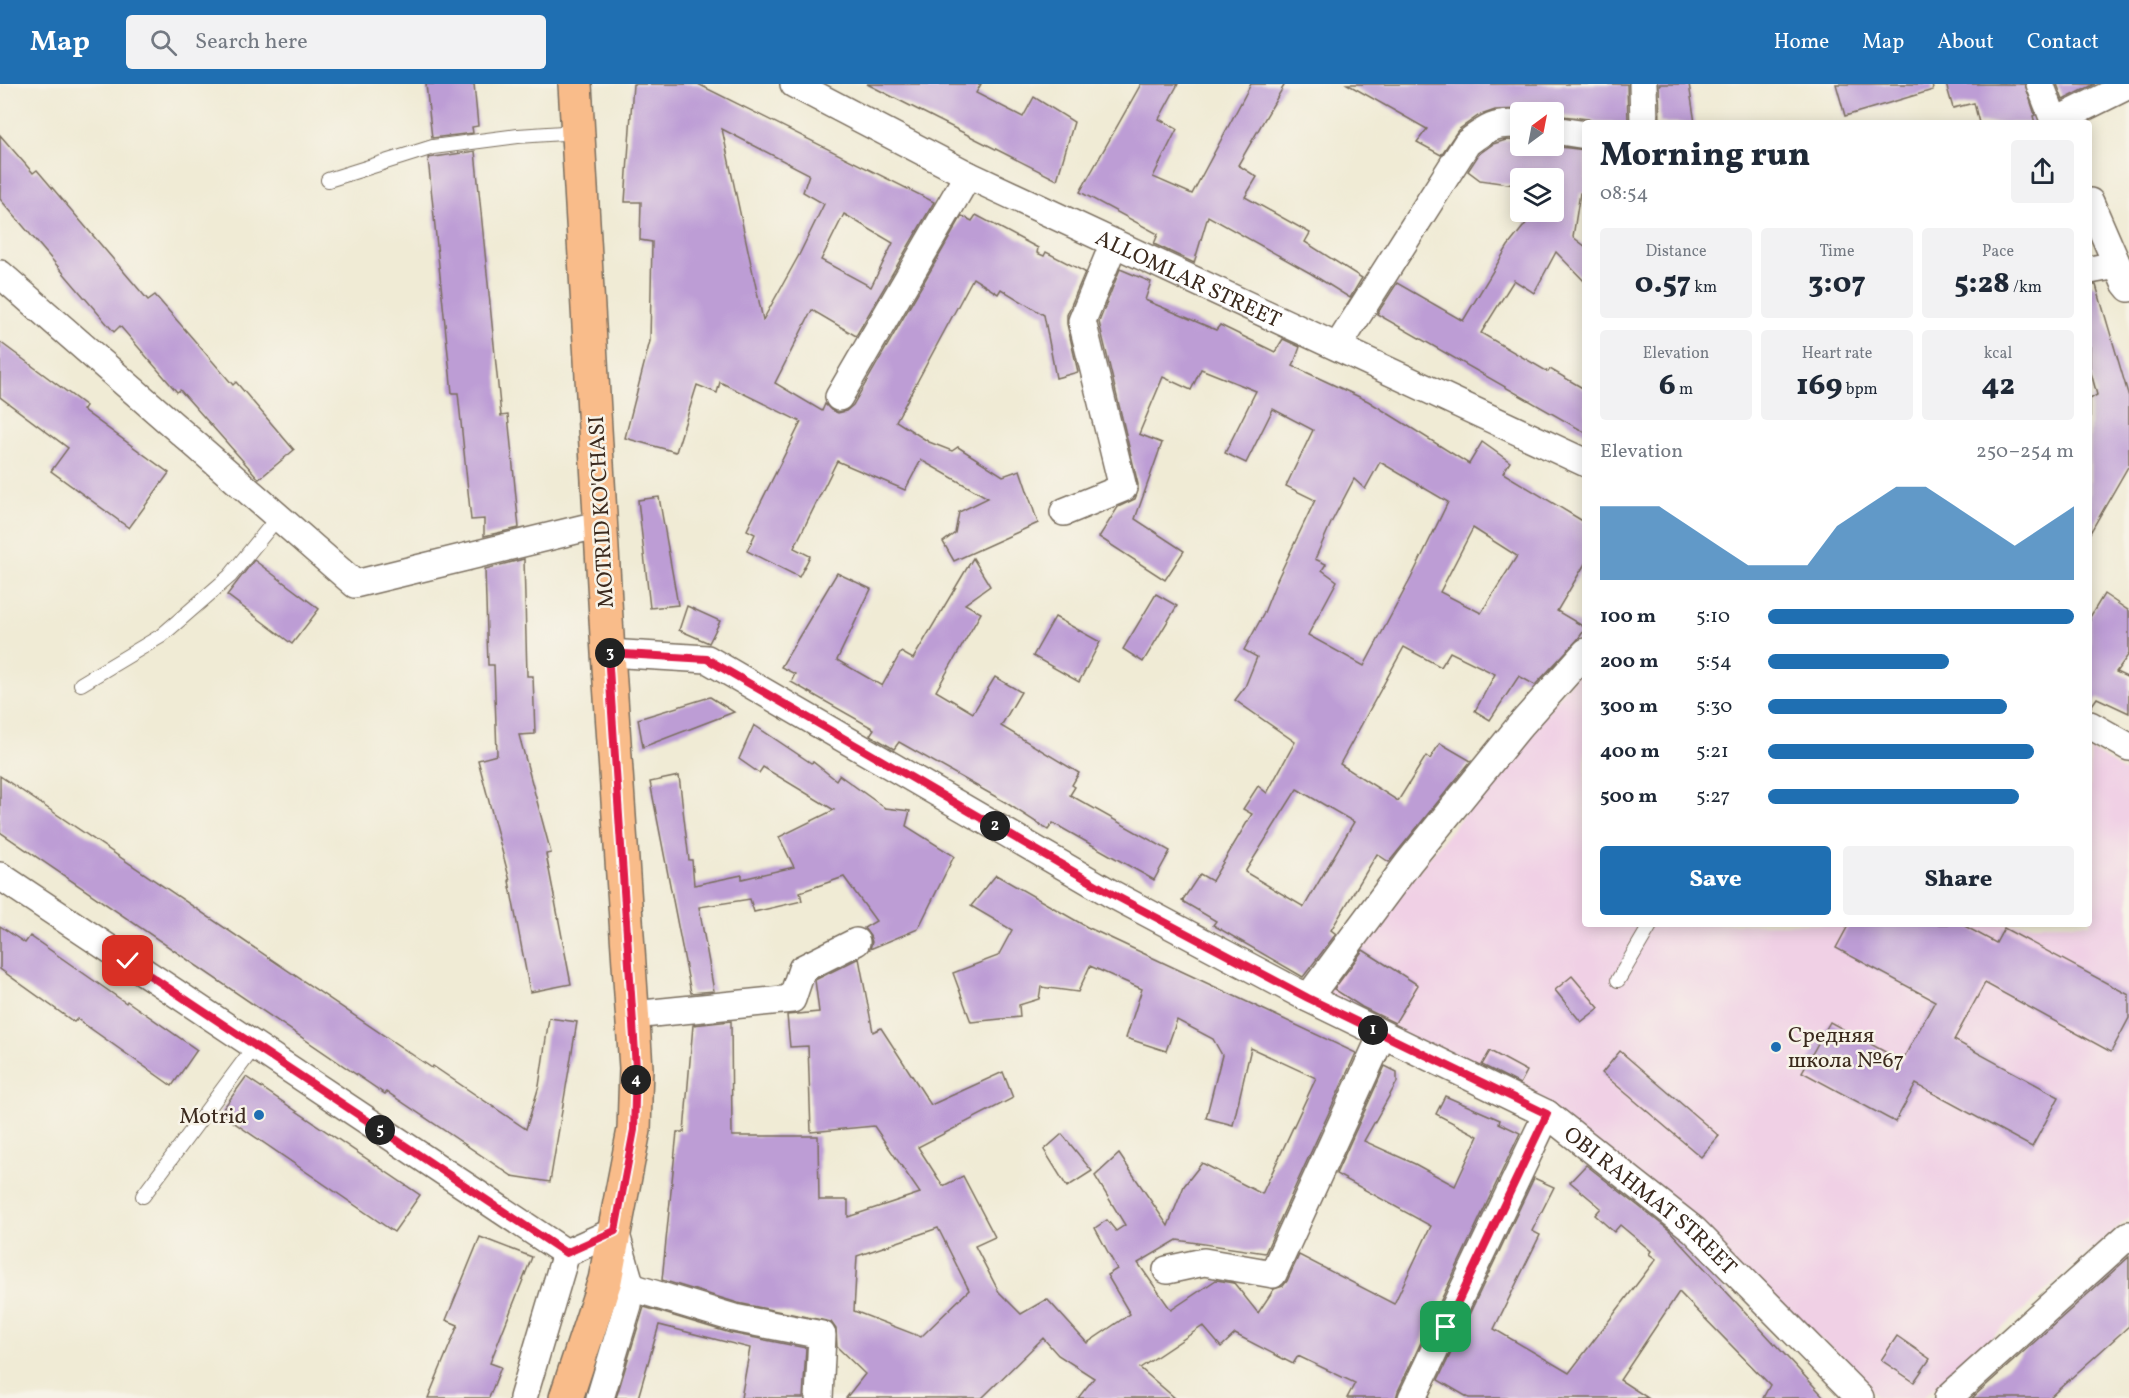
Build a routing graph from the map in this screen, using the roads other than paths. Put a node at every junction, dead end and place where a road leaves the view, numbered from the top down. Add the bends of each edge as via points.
1 (575, 84) edge
2 (794, 84) edge
3 (1643, 84) edge
4 (2040, 84) edge
5 (2129, 85) edge
6 (1644, 120) edge
7 (2053, 120) edge
8 (2058, 120) edge
9 (1510, 125) edge
10 (578, 132) junction
11 (1564, 132) edge
12 (1582, 134) edge
13 (968, 176) junction
14 (328, 180) dead end
15 (2092, 207) edge
16 (1114, 243) junction
17 (2092, 270) edge
18 (0, 274) edge
19 (2123, 277) edge
20 (1338, 346) junction
21 (839, 397) dead end
22 (1582, 461) edge
23 (1064, 512) dead end
24 (278, 517) junction
25 (601, 524) junction
26 (608, 653) junction
27 (1582, 656) edge
28 (81, 684) dead end
29 (2092, 726) edge
30 (2129, 747) edge
31 (0, 876) edge
32 (1649, 927) edge
33 (856, 942) dead end
34 (1618, 980) dead end
35 (1308, 998) junction
36 (633, 1015) junction
37 (1382, 1035) junction
38 (255, 1046) junction
39 (1547, 1114) junction
40 (143, 1196) dead end
41 (615, 1231) junction
42 (2129, 1235) edge
43 (566, 1253) junction
44 (1167, 1270) dead end
45 (618, 1283) junction
46 (523, 1398) edge
47 (566, 1398) edge
48 (600, 1398) edge
49 (819, 1398) edge
50 (1412, 1398) edge
51 (1860, 1398) edge
52 (1948, 1398) edge

1 - 10 main road, MOTRID KO'CHASI
2 - 13 street, ALLOMLAR STREET
3 - 6 street
4 - 7 street
5 - 8 street
9 - 20 street via 1488,126 1467,143
10 - 14 lane via 433,147
10 - 25 main road, MOTRID KO'CHASI
11 - 12 street
13 - 16 street, ALLOMLAR STREET
13 - 21 street
15 - 19 street
16 - 20 street, ALLOMLAR STREET
16 - 23 street via 1082,321 1123,488
17 - 19 street
18 - 24 street
20 - 22 street, ALLOMLAR STREET
24 - 25 street via 355,584
24 - 28 lane via 230,576 161,636
25 - 26 main road, MOTRID KO'CHASI
26 - 35 street, OBI RAHMAT STREET via 707,659 1112,894
26 - 36 main road, MOTRID KO'CHASI
27 - 35 street via 1409,862
29 - 30 street
31 - 38 street
32 - 34 lane
33 - 36 street via 802,969 792,999
35 - 37 street, OBI RAHMAT STREET
36 - 41 main road, MOTRID KO'CHASI via 634,1130
37 - 39 street, OBI RAHMAT STREET
37 - 44 street via 1273,1274 1204,1262
38 - 40 lane
38 - 43 street
39 - 50 street
39 - 51 street, OBI RAHMAT STREET via 1694,1230
41 - 43 street
41 - 45 main road, MOTRID KO'CHASI
42 - 52 street
43 - 46 street
45 - 47 main road, MOTRID KO'CHASI
45 - 48 street via 628,1305
45 - 49 street via 734,1318 822,1335

